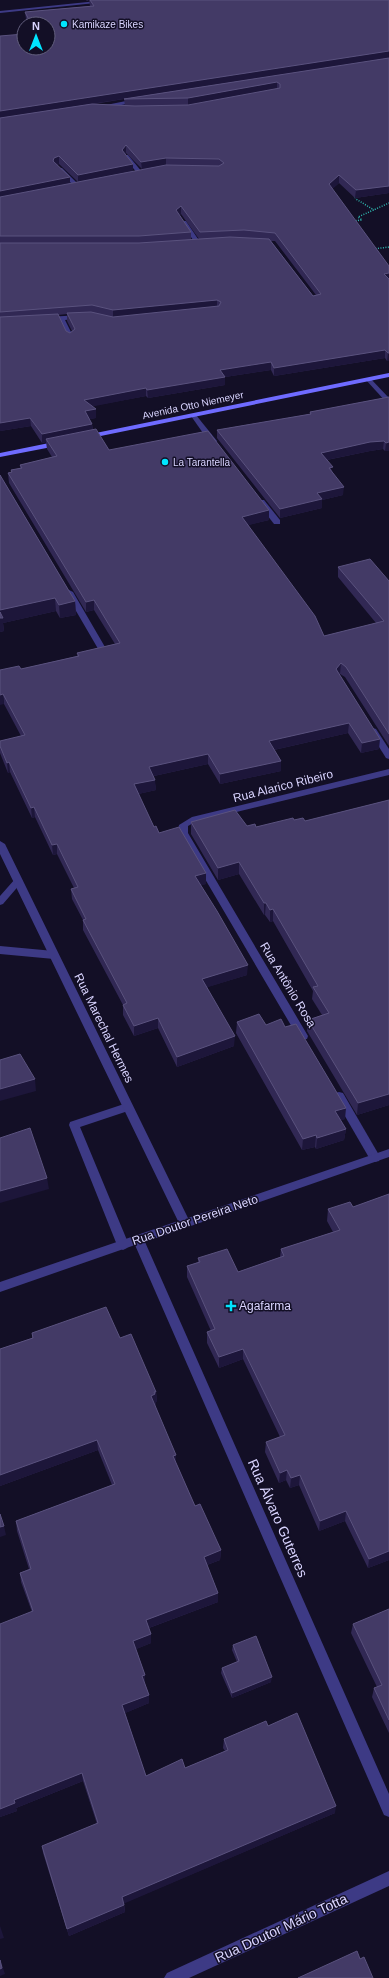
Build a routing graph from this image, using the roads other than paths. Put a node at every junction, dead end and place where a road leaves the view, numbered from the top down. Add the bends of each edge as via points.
1 (116, 0) edge
2 (122, 0) edge
3 (0, 12) edge
4 (146, 100) edge
5 (121, 110) edge
6 (126, 156) edge
7 (58, 167) edge
8 (146, 172) edge
9 (140, 173) junction
10 (132, 174) edge
11 (85, 184) edge
12 (77, 186) junction
13 (69, 188) edge
14 (180, 217) edge
15 (197, 242) junction
16 (205, 242) edge
17 (190, 243) edge
18 (88, 316) edge
19 (61, 318) junction
20 (39, 320) edge
21 (70, 338) edge
22 (389, 375) edge
23 (368, 379) junction
24 (389, 402) edge
25 (194, 416) junction
26 (78, 439) edge
27 (70, 440) edge
28 (218, 447) edge
29 (0, 455) edge
30 (257, 497) edge
31 (277, 522) dead end
32 (65, 586) edge
33 (101, 647) edge
34 (368, 723) edge
35 (389, 756) edge
36 (389, 772) edge
37 (184, 825) joint
38 (0, 844) edge
39 (18, 881) junction
40 (0, 902) edge
41 (0, 950) edge
42 (54, 955) junction
43 (307, 1043) edge
44 (335, 1090) edge
45 (128, 1107) junction
46 (389, 1153) edge
47 (376, 1158) junction
48 (185, 1224) junction
49 (138, 1240) junction
50 (123, 1245) junction
51 (0, 1287) edge
52 (389, 1810) edge
53 (389, 1878) edge
54 (172, 1978) edge

1 - 2 street
1 - 3 street
4 - 5 street via 94,108
6 - 9 street
7 - 12 street
8 - 9 street
9 - 10 street
11 - 12 street
12 - 13 street
14 - 15 street
15 - 16 street
15 - 17 street
18 - 19 street
19 - 20 street
19 - 21 street
22 - 23 main road, Avenida Otto Niemeyer
23 - 24 street
23 - 25 main road, Avenida Otto Niemeyer
25 - 26 main road, Avenida Otto Niemeyer
25 - 28 street
27 - 29 main road
30 - 31 street
32 - 33 street
34 - 35 street
36 - 37 street, Rua Alarico Ribeiro via 192,820
37 - 43 street, Rua Antônio Rosa via 183,833
38 - 39 street, Rua Marechal Hermes
39 - 40 street
39 - 42 street, Rua Marechal Hermes
41 - 42 street
42 - 45 street, Rua Marechal Hermes
44 - 47 street
45 - 48 street, Rua Marechal Hermes
45 - 50 street via 74,1125
46 - 47 street, Rua Doutor Pereira Neto
47 - 48 street, Rua Doutor Pereira Neto
48 - 49 street, Rua Doutor Pereira Neto
49 - 50 street, Rua Doutor Pereira Neto
49 - 52 street, Rua Álvaro Guterres
50 - 51 street, Rua Doutor Pereira Neto
53 - 54 street, Rua Doutor Mário Totta

